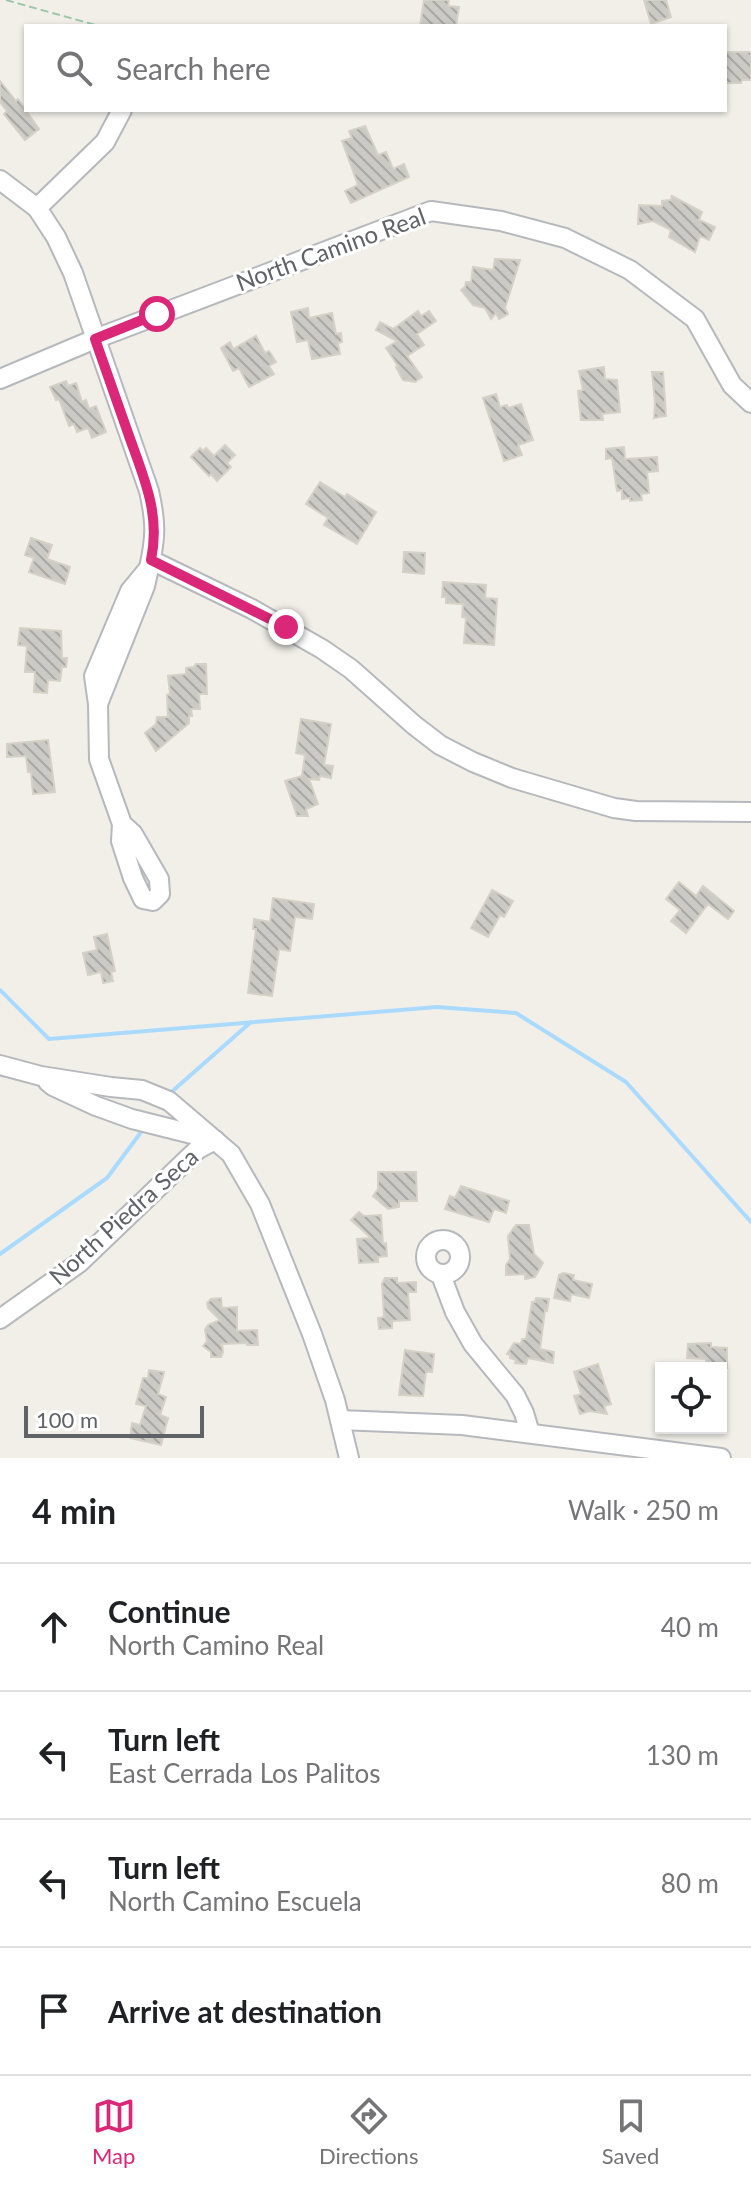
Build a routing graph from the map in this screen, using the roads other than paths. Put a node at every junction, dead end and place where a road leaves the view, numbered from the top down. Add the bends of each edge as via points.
1 (121, 112) edge
2 (0, 180) edge
3 (37, 208) junction
4 (95, 339) junction
5 (0, 379) edge
6 (751, 403) edge
7 (150, 564) junction
8 (751, 812) edge
9 (122, 824) dead end
10 (1, 1066) edge
11 (41, 1076) junction
12 (215, 1140) junction
13 (441, 1275) dead end
14 (0, 1319) edge
15 (340, 1420) junction
16 (530, 1433) junction
17 (349, 1458) edge
18 (721, 1458) edge

1 - 3 street via 105,142
2 - 3 street
3 - 4 street via 73,273
4 - 5 street, North Camino Real
4 - 6 street, North Camino Real via 431,211 501,221 565,238 630,270 695,319 732,385
4 - 7 street via 149,491 155,525
7 - 8 street via 252,609 322,649 440,745 473,762 614,808
7 - 9 street via 98,704 99,759
10 - 11 street
11 - 12 street, North Piedra Seca via 96,1106
11 - 12 street via 142,1090 169,1101
12 - 14 street, North Piedra Seca via 198,1149 79,1263
12 - 15 street via 231,1154 260,1204
13 - 16 street via 473,1344 515,1395
15 - 16 street
15 - 17 street
16 - 18 street

